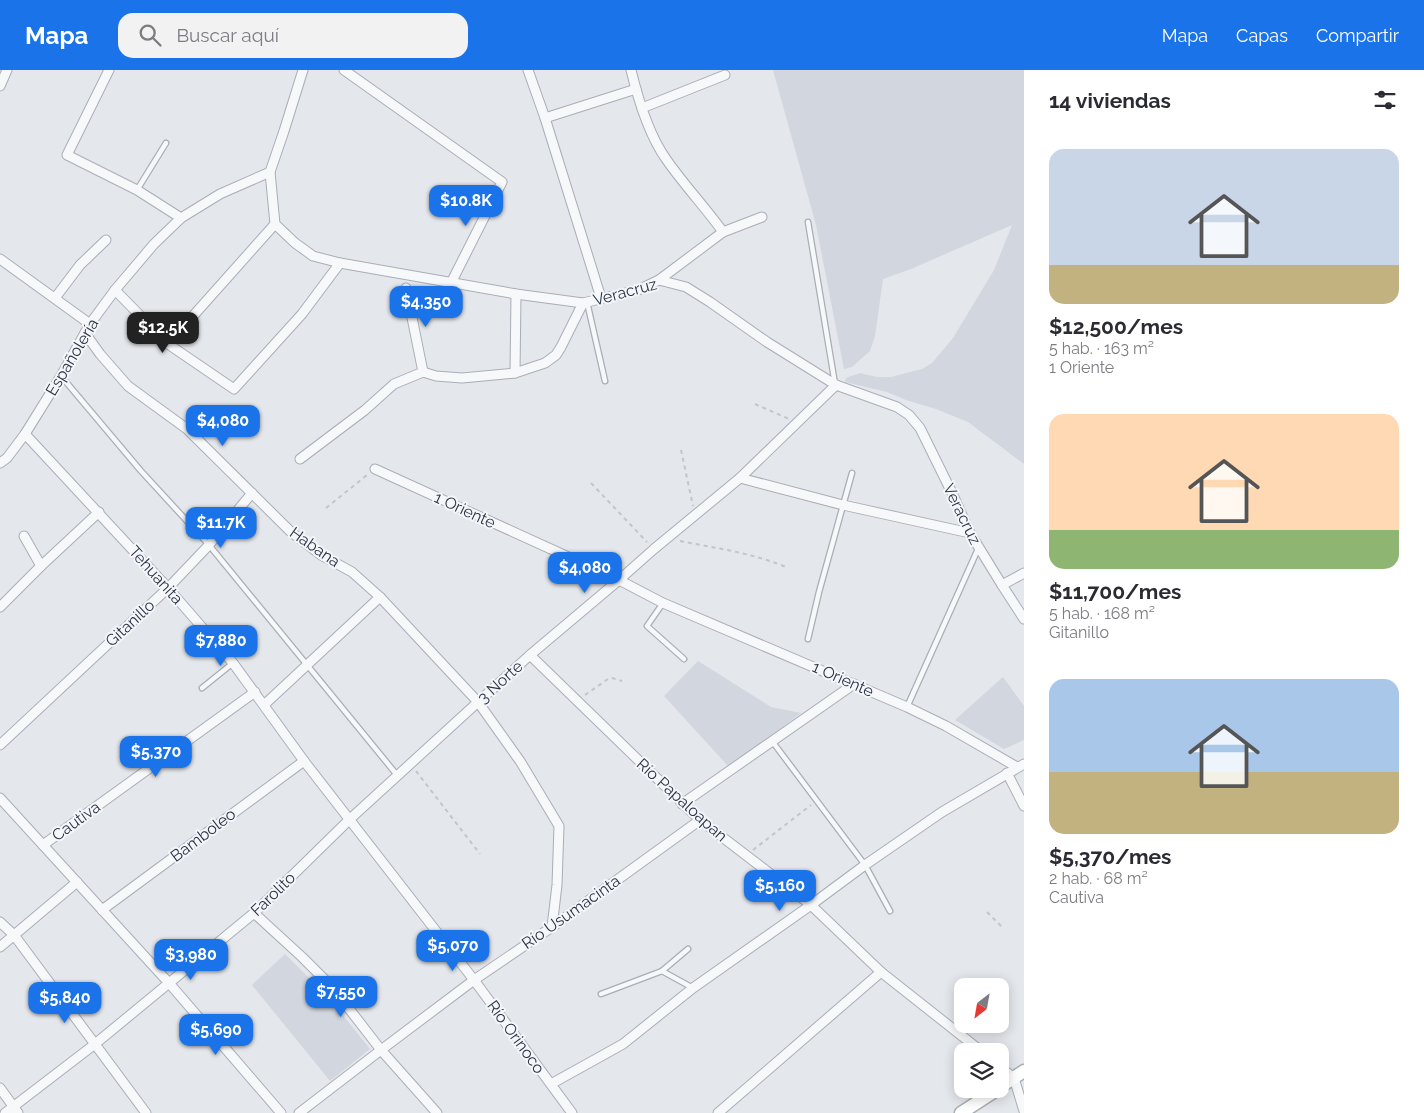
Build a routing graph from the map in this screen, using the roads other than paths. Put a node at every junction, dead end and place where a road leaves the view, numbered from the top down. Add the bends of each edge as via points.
1 (6, 70) edge
2 (109, 70) edge
3 (303, 70) edge
4 (344, 70) edge
5 (528, 70) edge
6 (631, 70) edge
7 (725, 75) dead end
8 (0, 86) edge
9 (636, 89) junction
10 (642, 108) junction
11 (545, 118) junction
12 (166, 143) dead end
13 (270, 172) junction
14 (137, 190) junction
15 (762, 217) dead end
16 (181, 218) junction
17 (808, 222) dead end
18 (275, 224) junction
19 (723, 232) junction
20 (106, 240) dead end
21 (0, 259) edge
22 (340, 263) junction
23 (659, 280) junction
24 (451, 283) junction
25 (406, 288) dead end
26 (115, 290) junction
27 (516, 294) junction
28 (55, 298) junction
29 (601, 298) junction
30 (585, 303) junction
31 (90, 324) junction
32 (85, 333) junction
33 (168, 344) junction
34 (422, 372) junction
35 (515, 373) junction
36 (61, 376) junction
37 (605, 381) dead end
38 (836, 385) junction
39 (25, 434) junction
40 (300, 459) dead end
41 (0, 463) edge
42 (375, 469) road end
43 (852, 473) dead end
44 (740, 478) junction
45 (252, 493) junction
46 (843, 505) junction
47 (99, 512) junction
48 (970, 533) junction
49 (24, 536) dead end
50 (208, 545) junction
51 (979, 548) junction
52 (41, 566) junction
53 (1024, 573) edge
54 (619, 580) junction
55 (1002, 585) junction
56 (168, 588) junction
57 (380, 597) junction
58 (663, 602) junction
59 (0, 608) edge
60 (1024, 619) edge
61 (808, 639) dead end
62 (530, 655) junction
63 (684, 659) dead end
64 (233, 663) junction
65 (308, 666) junction
66 (854, 684) junction
67 (202, 688) dead end
68 (254, 692) junction
69 (478, 702) junction
70 (264, 706) junction
71 (907, 707) junction
72 (772, 741) junction
73 (0, 745) edge
74 (304, 760) junction
75 (1021, 766) edge
76 (1007, 773) junction
77 (398, 776) junction
78 (0, 798) edge
79 (682, 804) junction
80 (1024, 806) edge
81 (350, 819) junction
82 (700, 820) junction
83 (43, 845) junction
84 (865, 864) junction
85 (76, 882) junction
86 (810, 905) junction
87 (102, 910) junction
88 (890, 911) dead end
89 (254, 913) junction
90 (0, 922) edge
91 (552, 927) junction
92 (14, 936) junction
93 (0, 946) edge
94 (688, 950) dead end
95 (662, 971) junction
96 (882, 972) junction
97 (474, 980) junction
98 (169, 983) junction
99 (693, 988) junction
100 (601, 994) dead end
101 (971, 1043) edge
102 (95, 1044) junction
103 (381, 1050) junction
104 (1019, 1075) edge
105 (550, 1084) junction
106 (0, 1088) edge
107 (984, 1098) edge
108 (16, 1110) edge
109 (1024, 1111) edge
110 (5, 1113) edge
111 (146, 1113) edge
112 (281, 1113) edge
113 (299, 1113) edge
114 (438, 1113) edge
115 (572, 1113) edge
116 (718, 1113) edge
117 (961, 1113) edge

1 - 8 street
2 - 14 street via 67,155
3 - 13 street
4 - 24 street via 502,182
5 - 11 street
6 - 9 street
7 - 10 street
9 - 10 street
9 - 11 street
10 - 19 street via 665,158
11 - 29 street
12 - 14 lane
13 - 16 street, Españolería via 220,194
13 - 18 street
14 - 16 street
15 - 19 street
16 - 26 street, Españolería
17 - 38 lane
18 - 22 street, Veracruz via 313,256
18 - 33 street
19 - 23 street
20 - 28 street via 80,265
21 - 28 street
22 - 24 street, Veracruz
22 - 33 street via 302,314 234,389
23 - 29 street, Veracruz via 638,290
23 - 38 street, Veracruz via 686,287
24 - 27 street, Veracruz
25 - 34 street
26 - 31 street, Españolería
26 - 33 street
27 - 30 street, Veracruz
27 - 35 street
28 - 31 street
29 - 30 street, Veracruz
30 - 35 street via 556,355 545,363
30 - 37 lane
31 - 32 street, Españolería
32 - 36 street, Españolería
32 - 45 street, Habana via 128,386 187,429
34 - 35 street via 462,378
34 - 40 street via 394,384
36 - 39 street, Españolería
36 - 50 lane
38 - 44 street, 3 Norte
38 - 48 street, Veracruz via 897,406 909,415 920,428
39 - 41 street, Españolería
39 - 47 street, Tehuanita
42 - 54 street, 1 Oriente
43 - 46 lane
44 - 46 street
44 - 54 street, 3 Norte
45 - 50 street, Gitanillo
45 - 57 street, Habana via 291,532 321,555 352,572
46 - 48 street
46 - 61 lane
47 - 52 street
47 - 56 street, Tehuanita
48 - 51 street, Veracruz
49 - 52 street
50 - 56 street, Gitanillo
50 - 65 lane
51 - 55 street, Veracruz
51 - 71 lane
52 - 59 street
53 - 55 street
54 - 58 street, 1 Oriente
54 - 62 street, 3 Norte
55 - 60 street, Veracruz
56 - 64 street, Tehuanita
56 - 73 street, Gitanillo
57 - 65 street
57 - 69 street, Habana
58 - 63 lane via 648,626
58 - 66 street, 1 Oriente
62 - 69 street, 3 Norte
62 - 79 street, Río Papaloapan
64 - 67 lane
64 - 68 street, Tehuanita
65 - 70 street
65 - 77 lane
66 - 71 street, 1 Oriente
66 - 72 street
68 - 70 street, Tehuanita
68 - 83 street, Cautiva
69 - 77 street, 3 Norte
69 - 91 street, Habana via 520,761 559,826 558,885
70 - 74 street, Tehuanita
71 - 75 street, 1 Oriente
72 - 79 street
72 - 84 lane
74 - 81 street, Tehuanita
74 - 87 street, Bamboleo
75 - 76 street
76 - 80 street
76 - 84 street
77 - 81 street, 3 Norte
78 - 83 street
79 - 82 street, Río Papaloapan
81 - 89 street, Farolito
81 - 97 street, Río Orinoco
82 - 86 street, Río Papaloapan
82 - 91 street, Río Usumacinta
83 - 85 street
84 - 86 street
84 - 88 lane
85 - 87 street
85 - 92 street
86 - 96 street, Río Papaloapan
86 - 99 street
87 - 98 street
89 - 98 street, Farolito
89 - 103 street via 333,988
90 - 92 street
91 - 97 street, Río Usumacinta
92 - 93 street
92 - 102 street
94 - 95 lane
95 - 99 lane
95 - 100 lane
96 - 101 street, Río Papaloapan
96 - 116 street
97 - 103 street, Río Usumacinta
97 - 105 street, Río Orinoco
98 - 102 street, Farolito
98 - 112 street
99 - 105 street via 623,1044
102 - 108 street, Farolito
102 - 111 street
103 - 113 street, Río Usumacinta
103 - 114 street
104 - 109 street
105 - 115 street, Río Orinoco
106 - 108 street
107 - 117 main road
108 - 110 street, Farolito

